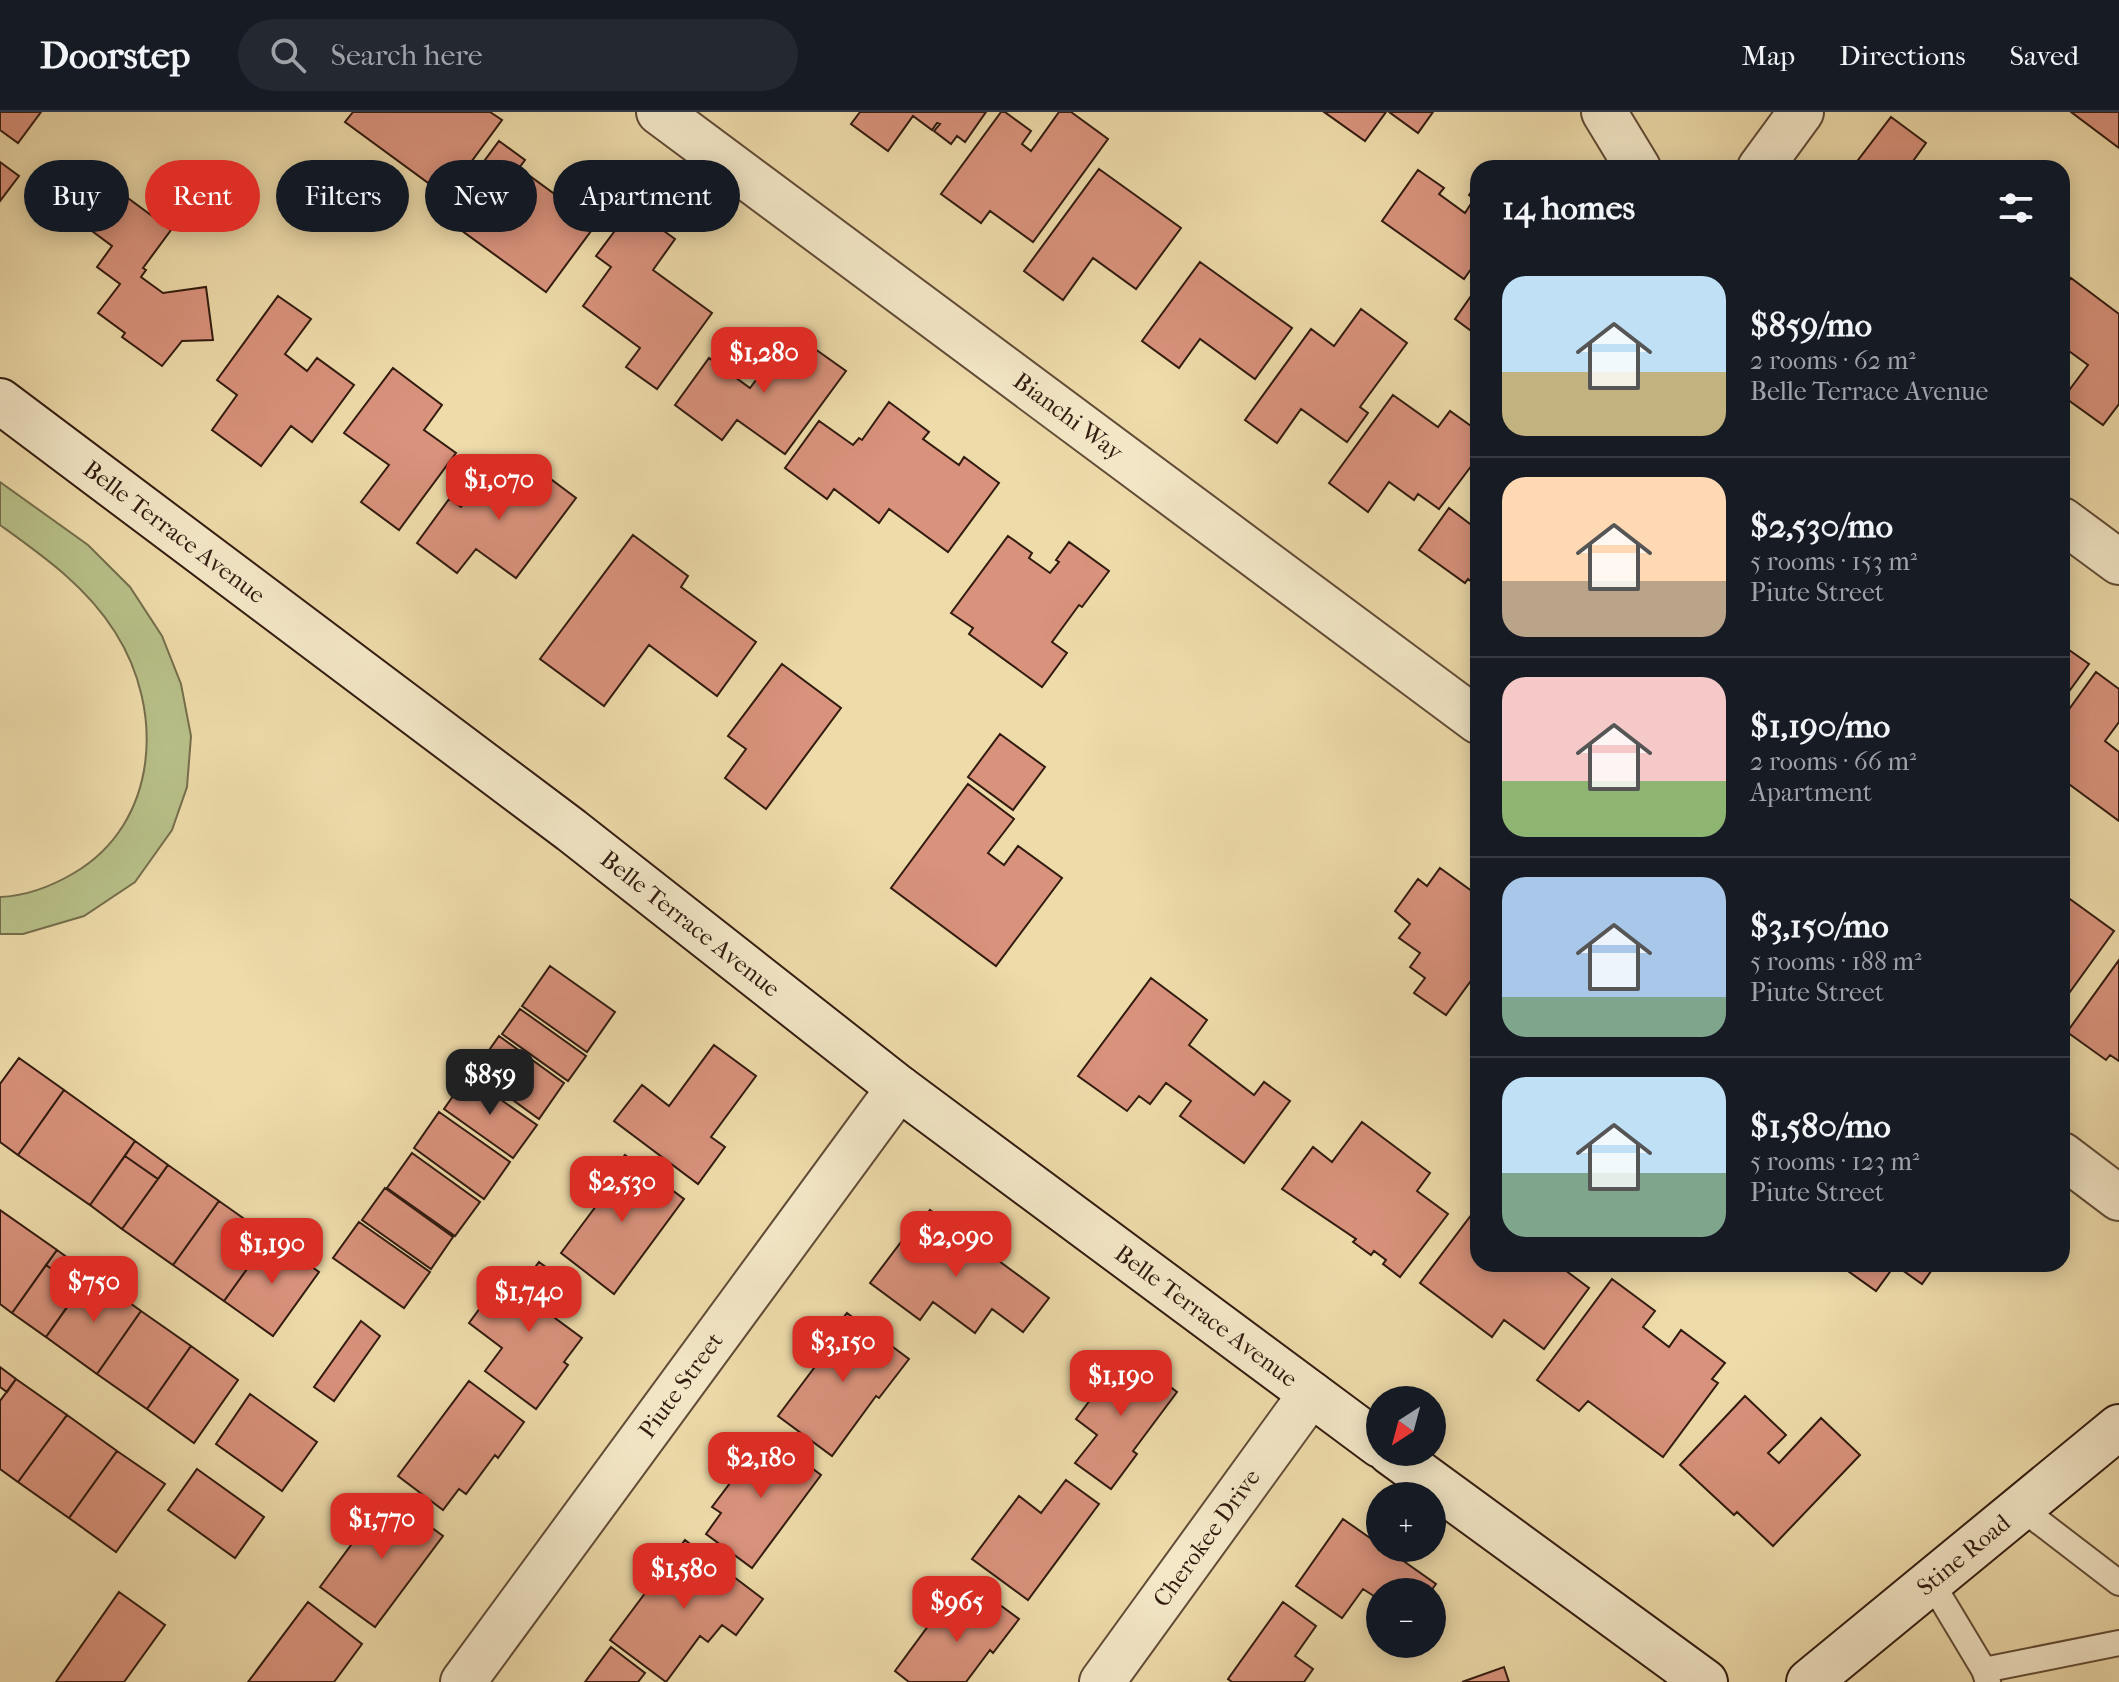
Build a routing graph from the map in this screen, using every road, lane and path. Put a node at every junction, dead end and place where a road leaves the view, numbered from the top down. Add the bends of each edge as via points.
1 (659, 112) edge
2 (1604, 112) edge
3 (1801, 112) edge
4 (1633, 160) edge
5 (1766, 160) edge
6 (0, 401) edge
7 (2070, 526) edge
8 (2119, 562) edge
9 (1470, 715) edge
10 (899, 1088) junction
11 (2070, 1161) edge
12 (2119, 1198) edge
13 (1311, 1394) junction
14 (2119, 1427) edge
15 (1366, 1435) edge
16 (1409, 1466) edge
17 (2020, 1507) junction
18 (1930, 1580) junction
19 (2119, 1583) edge
20 (2119, 1643) edge
21 (1986, 1676) edge
22 (463, 1682) edge
23 (1102, 1682) edge
24 (1705, 1682) edge
25 (1809, 1682) edge

1 - 9 street, Bianchi Way
2 - 4 street
3 - 5 street
6 - 10 street, Belle Terrace Avenue via 571,830
7 - 8 street
10 - 13 street, Belle Terrace Avenue
10 - 22 street, Piute Street
11 - 12 street
13 - 15 street, Belle Terrace Avenue
13 - 23 street, Cherokee Drive
14 - 17 street, Stine Road
16 - 24 street
17 - 18 street, Stine Road
17 - 19 lane
18 - 21 lane
18 - 25 street, Stine Road
20 - 21 lane

